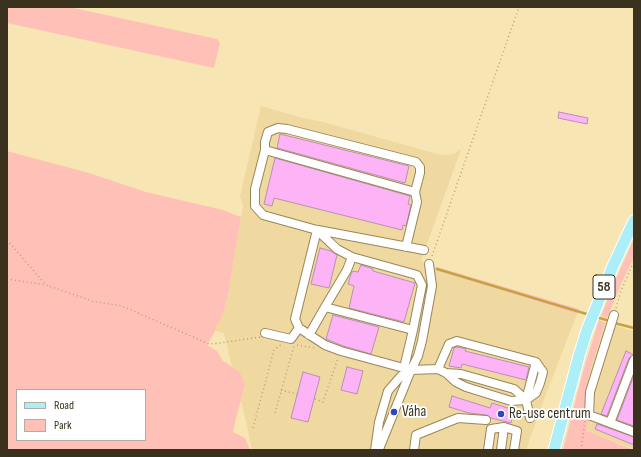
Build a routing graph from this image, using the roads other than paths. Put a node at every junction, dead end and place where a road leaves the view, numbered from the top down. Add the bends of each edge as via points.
1 (265, 150) junction
2 (416, 192) junction
3 (634, 221) edge
4 (317, 230) junction
5 (406, 247) junction
6 (424, 250) dead end
7 (352, 257) junction
8 (429, 264) road end
9 (325, 307) junction
10 (614, 315) road end
11 (300, 328) junction
12 (413, 330) junction
13 (264, 335) road end
14 (309, 335) junction
15 (634, 360) edge
16 (408, 369) junction
17 (438, 369) junction
18 (446, 373) junction
19 (526, 400) junction
20 (530, 418) dead end
21 (486, 420) dead end
22 (610, 423) junction
23 (504, 427) junction
24 (633, 429) edge
25 (375, 450) edge
26 (379, 450) edge
27 (414, 450) edge
28 (488, 450) edge
29 (501, 450) edge
30 (514, 450) edge
31 (554, 450) edge

1 - 2 lane
1 - 2 lane via 268,132 278,128 416,162 420,167
1 - 4 lane via 255,189 255,206 263,215
2 - 5 lane via 417,202
3 - 31 main road, 58 via 587,330
4 - 5 lane
4 - 7 lane via 337,249
4 - 11 lane via 295,319
5 - 6 lane
7 - 9 lane
7 - 12 lane via 417,275 422,285
8 - 16 lane via 432,286 422,341 418,356
9 - 12 lane
9 - 14 lane
10 - 22 lane via 590,392 589,415
11 - 13 lane via 291,339
11 - 14 lane
12 - 16 lane
14 - 16 lane via 341,351
15 - 22 lane
16 - 17 lane
16 - 25 lane via 388,391 379,422
16 - 26 lane
17 - 18 lane
17 - 19 lane via 449,344 457,341 536,362
18 - 19 lane via 460,374 514,389
18 - 19 lane via 466,387 511,401
19 - 20 lane
21 - 27 lane via 458,418 416,435
22 - 24 lane
23 - 28 lane via 491,429
23 - 29 lane
23 - 30 lane via 516,431

